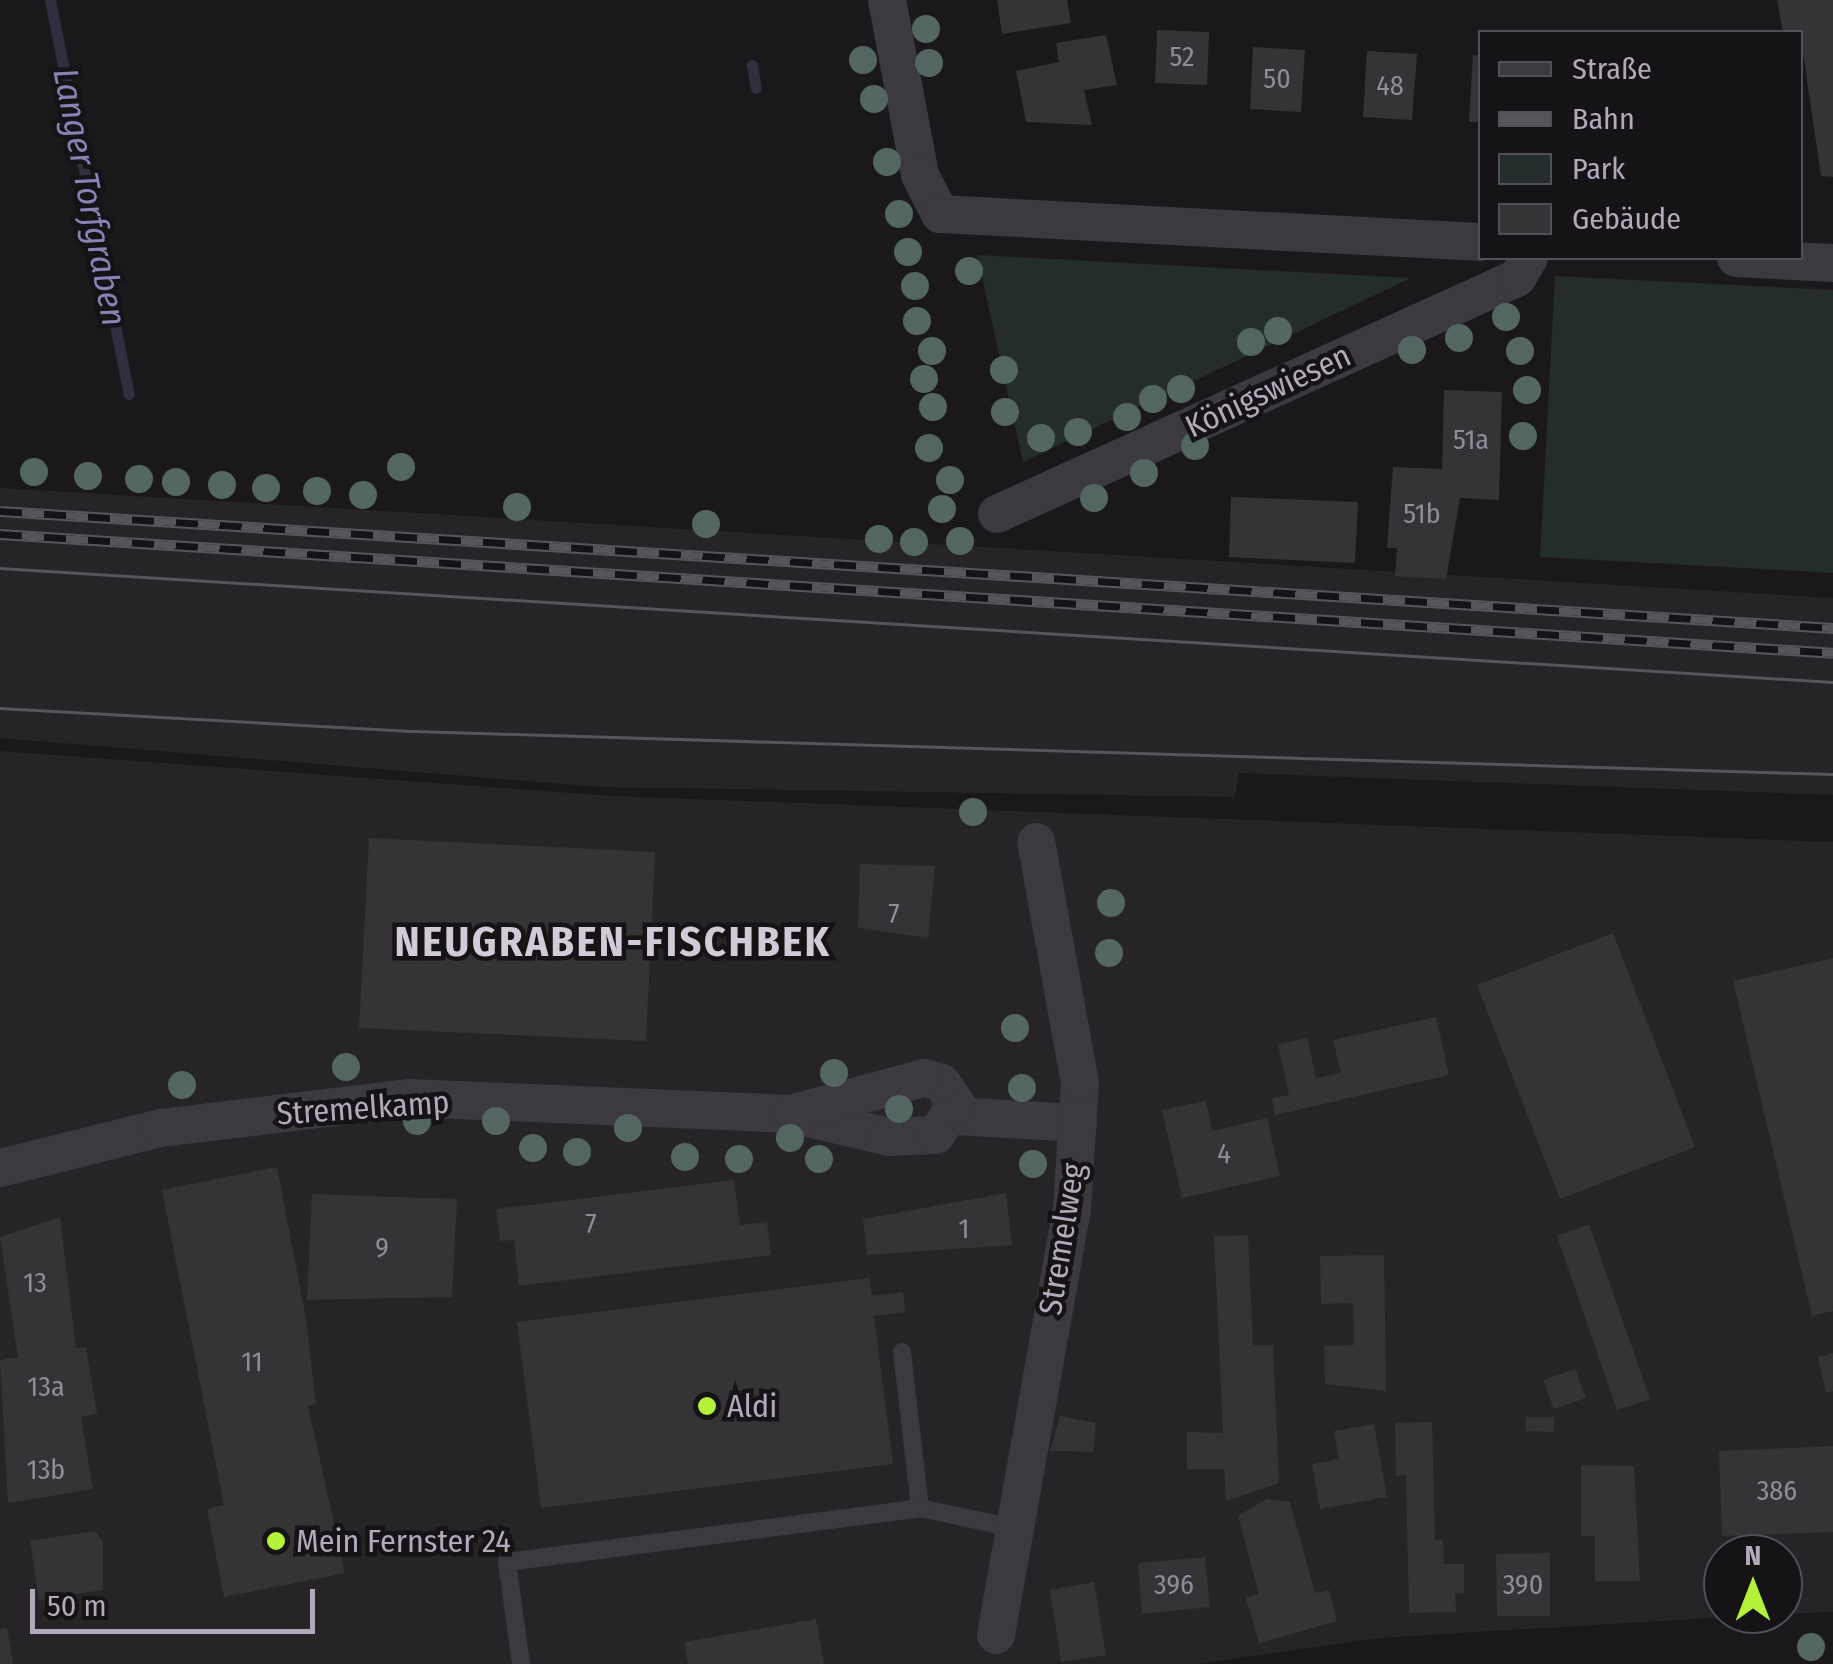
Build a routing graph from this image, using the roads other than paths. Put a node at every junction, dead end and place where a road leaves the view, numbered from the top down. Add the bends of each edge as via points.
1 (886, 0) edge
2 (1478, 242) edge
3 (1528, 260) edge
4 (1768, 260) edge
5 (1833, 264) edge
6 (998, 514) dead end
7 (1036, 842) dead end
8 (791, 1114) junction
9 (955, 1116) junction
10 (1078, 1122) junction
11 (0, 1168) edge
12 (902, 1352) dead end
13 (920, 1508) junction
14 (1014, 1528) junction
15 (996, 1635) dead end
16 (521, 1664) edge

1 - 2 street via 920,175 940,214
3 - 6 street, Königswiesen via 1516,278
4 - 5 street
7 - 10 street, Stremelweg via 1080,1083
8 - 9 street, Stremelkamp via 889,1137 936,1134
8 - 9 street, Stremelkamp via 924,1078 950,1092
8 - 11 street, Stremelkamp via 410,1098 161,1128
9 - 10 street, Stremelkamp
10 - 14 street, Stremelweg via 1072,1210
12 - 13 lane
13 - 14 lane
13 - 16 lane via 506,1562
14 - 15 street, Stremelweg

